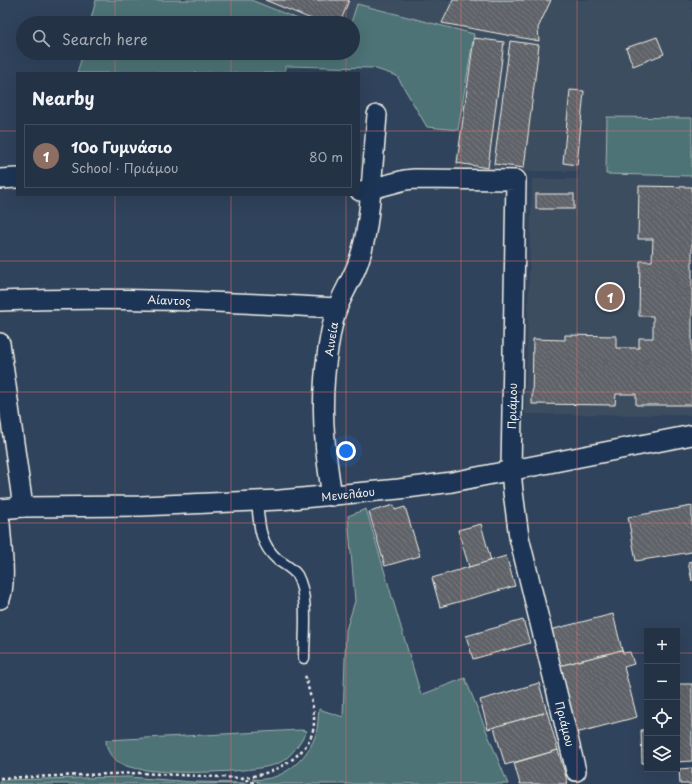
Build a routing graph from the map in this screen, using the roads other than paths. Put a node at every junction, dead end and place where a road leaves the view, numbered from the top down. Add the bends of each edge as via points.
1 (377, 115) dead end
2 (16, 178) edge
3 (0, 179) edge
4 (365, 190) edge
5 (0, 301) edge
6 (337, 308) junction
7 (0, 343) edge
8 (4, 412) edge
9 (692, 435) edge
10 (511, 470) junction
11 (332, 496) junction
12 (258, 500) junction
13 (23, 507) junction
14 (0, 509) edge
15 (0, 522) edge
16 (0, 599) edge
17 (304, 658) road end
18 (576, 771) dead end

1 - 4 street, Αινεία
2 - 3 street
4 - 6 street, Αινεία via 366,231 360,259
4 - 10 street, Πριάμου via 415,179 516,180
5 - 6 street, Αίαντος via 112,298
6 - 11 street, Αινεία via 330,336 325,390 324,438
7 - 8 street
8 - 13 street
9 - 10 street, Μενελάου
10 - 11 street, Μενελάου via 434,485
10 - 18 street, Πριάμου via 521,545
11 - 12 street, Μενελάου
12 - 13 street, Μενελάου via 141,506
12 - 17 lane via 263,540 276,558 296,574 301,584 305,618
13 - 14 street, Μενελάου
15 - 16 street via 3,575

